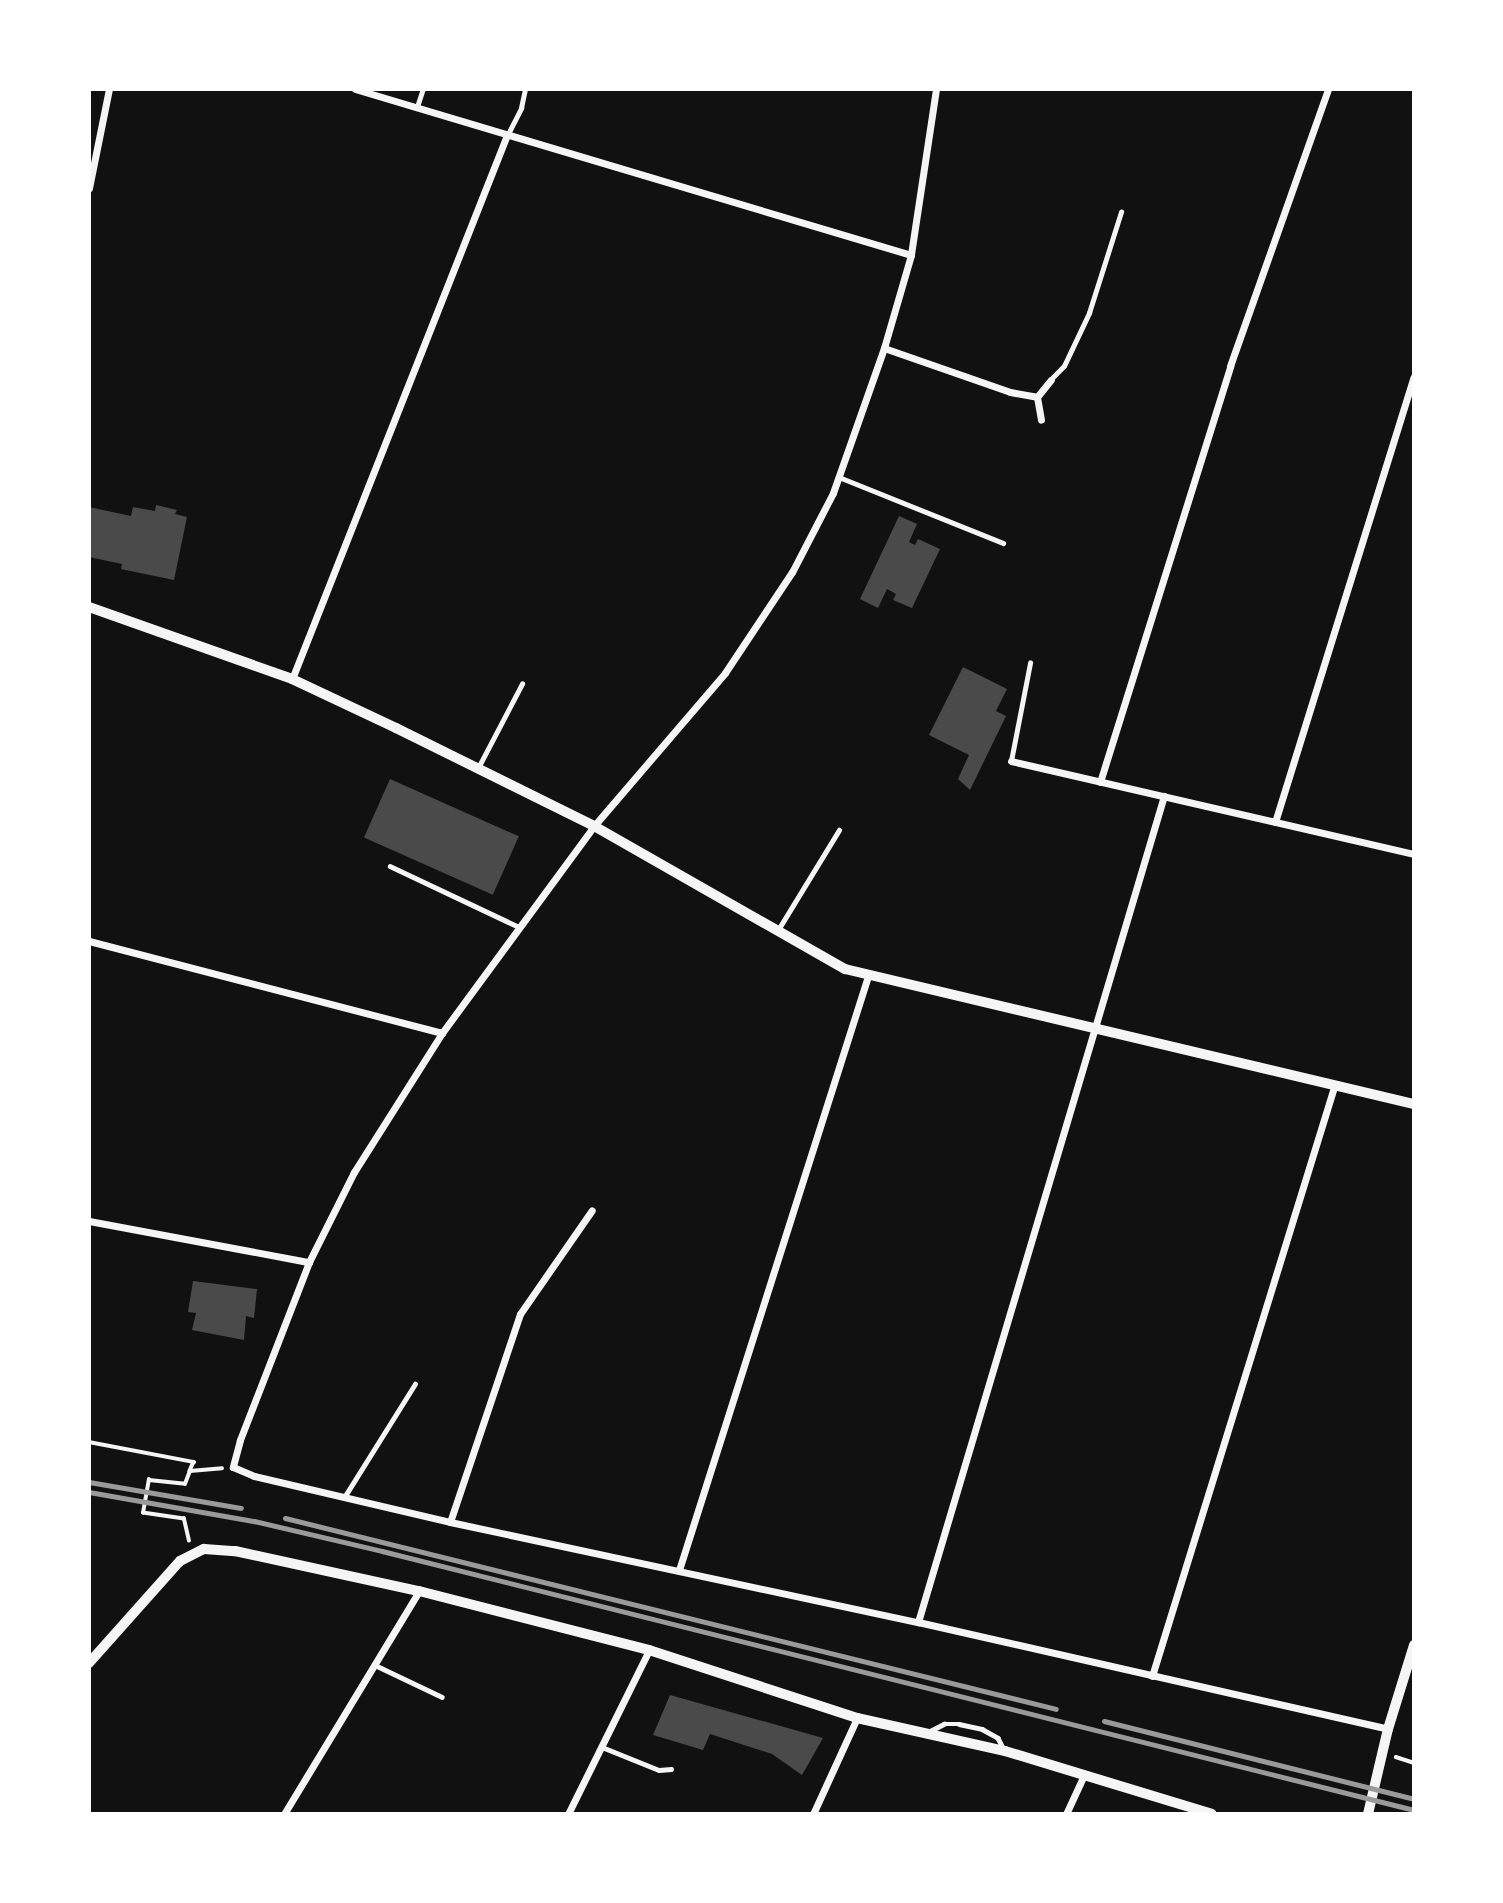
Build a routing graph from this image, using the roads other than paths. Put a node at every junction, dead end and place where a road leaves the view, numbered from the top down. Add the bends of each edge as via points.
1 (109, 89) edge
2 (355, 89) edge
3 (423, 89) edge
4 (525, 89) edge
5 (936, 89) edge
6 (1328, 89) edge
7 (416, 108) junction
8 (508, 135) junction
9 (89, 188) edge
10 (1121, 212) dead end
11 (911, 255) junction
12 (884, 348) junction
13 (1414, 377) edge
14 (1051, 380) joint
15 (1037, 397) junction
16 (1041, 420) dead end
17 (839, 477) junction
18 (1003, 543) dead end
19 (89, 607) edge
20 (1030, 663) dead end
21 (292, 679) junction
22 (522, 684) dead end
23 (1011, 761) joint
24 (478, 768) junction
25 (1100, 782) junction
26 (1164, 796) junction
27 (1275, 822) junction
28 (594, 826) junction
29 (839, 830) dead end
30 (1414, 854) edge
31 (390, 866) dead end
32 (520, 928) junction
33 (778, 930) junction
34 (89, 941) edge
35 (868, 976) junction
36 (1093, 1030) junction
37 (442, 1033) junction
38 (1334, 1087) junction
39 (1414, 1104) edge
40 (592, 1210) dead end
41 (89, 1221) edge
42 (309, 1262) junction
43 (415, 1384) dead end
44 (345, 1496) junction
45 (450, 1522) junction
46 (678, 1570) junction
47 (419, 1591) junction
48 (918, 1622) junction
49 (1414, 1644) edge
50 (649, 1650) junction
51 (89, 1663) edge
52 (374, 1665) junction
53 (1152, 1676) junction
54 (442, 1697) dead end
55 (857, 1718) junction
56 (1388, 1729) junction
57 (925, 1733) junction
58 (601, 1747) junction
59 (1005, 1751) junction
60 (671, 1769) dead end
61 (1084, 1775) junction
62 (284, 1814) edge
63 (568, 1814) edge
64 (813, 1814) edge
65 (1066, 1814) edge
66 (1212, 1814) edge
67 (1368, 1814) edge

1 - 9 street
2 - 7 street
3 - 7 lane
4 - 8 lane
5 - 11 street
6 - 25 street via 1230,366
7 - 8 street
8 - 11 street
8 - 21 street
10 - 14 lane via 1089,313 1064,366
11 - 12 street
12 - 15 street
12 - 17 street
13 - 27 street
14 - 15 street
15 - 16 street
17 - 18 lane
17 - 28 street via 792,572 725,673
19 - 21 street
20 - 23 lane
21 - 24 street
22 - 24 lane
23 - 25 street
24 - 28 street
25 - 26 street
26 - 27 street
26 - 36 street
27 - 30 street
28 - 32 street
28 - 33 street
29 - 33 lane
31 - 32 lane
32 - 37 street
33 - 35 street via 845,969
34 - 37 street
35 - 36 street
35 - 46 street
36 - 38 street
36 - 48 street
37 - 42 street via 354,1172
38 - 39 street
38 - 53 street
40 - 45 street via 520,1314
41 - 42 street
42 - 44 street via 233,1467
43 - 44 lane
44 - 45 street
45 - 46 street
46 - 48 street
47 - 50 street
47 - 51 street via 235,1551 204,1549 180,1561
47 - 52 street
48 - 53 street
49 - 56 street
50 - 55 street
50 - 58 street
52 - 54 lane
52 - 62 street
53 - 56 street
55 - 57 street
55 - 64 street
56 - 67 street
57 - 59 street
57 - 59 lane via 944,1724 982,1729 998,1738
58 - 60 lane via 659,1770
58 - 63 street
59 - 61 street
61 - 65 street
61 - 66 street

